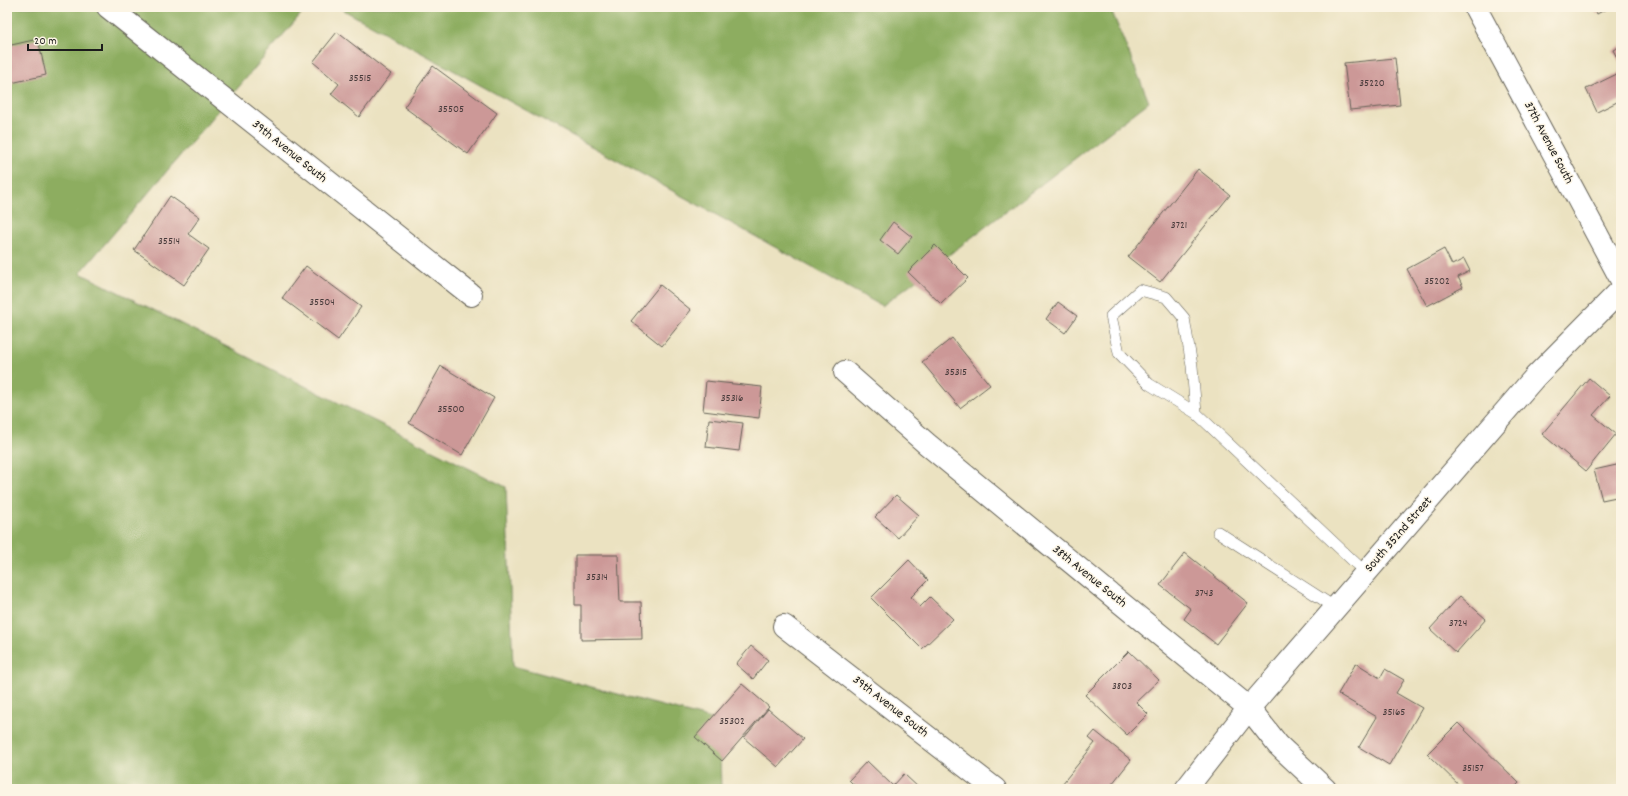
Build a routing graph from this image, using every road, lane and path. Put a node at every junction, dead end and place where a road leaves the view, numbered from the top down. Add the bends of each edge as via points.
1 (108, 7) edge
2 (1475, 7) edge
3 (1621, 279) edge
4 (1621, 290) edge
5 (471, 295) dead end
6 (845, 372) dead end
7 (1196, 413) junction
8 (1218, 532) dead end
9 (1366, 573) junction
10 (1336, 608) junction
11 (784, 626) dead end
12 (1249, 708) junction
13 (996, 789) edge
14 (1186, 789) edge
15 (1325, 789) edge

1 - 5 street, 39th Avenue South
2 - 3 street, 37th Avenue South
4 - 9 street, South 352nd Street via 1535,377
6 - 12 street, 38th Avenue South via 933,449
7 - 7 lane via 1149,384 1119,353 1112,316 1140,290 1166,297 1184,318
7 - 9 lane
8 - 10 lane
9 - 10 street, South 352nd Street
10 - 12 street, South 352nd Street
11 - 13 street, 39th Avenue South
12 - 14 street, South 352nd Street
12 - 15 street, 38th Avenue South via 1278,745

